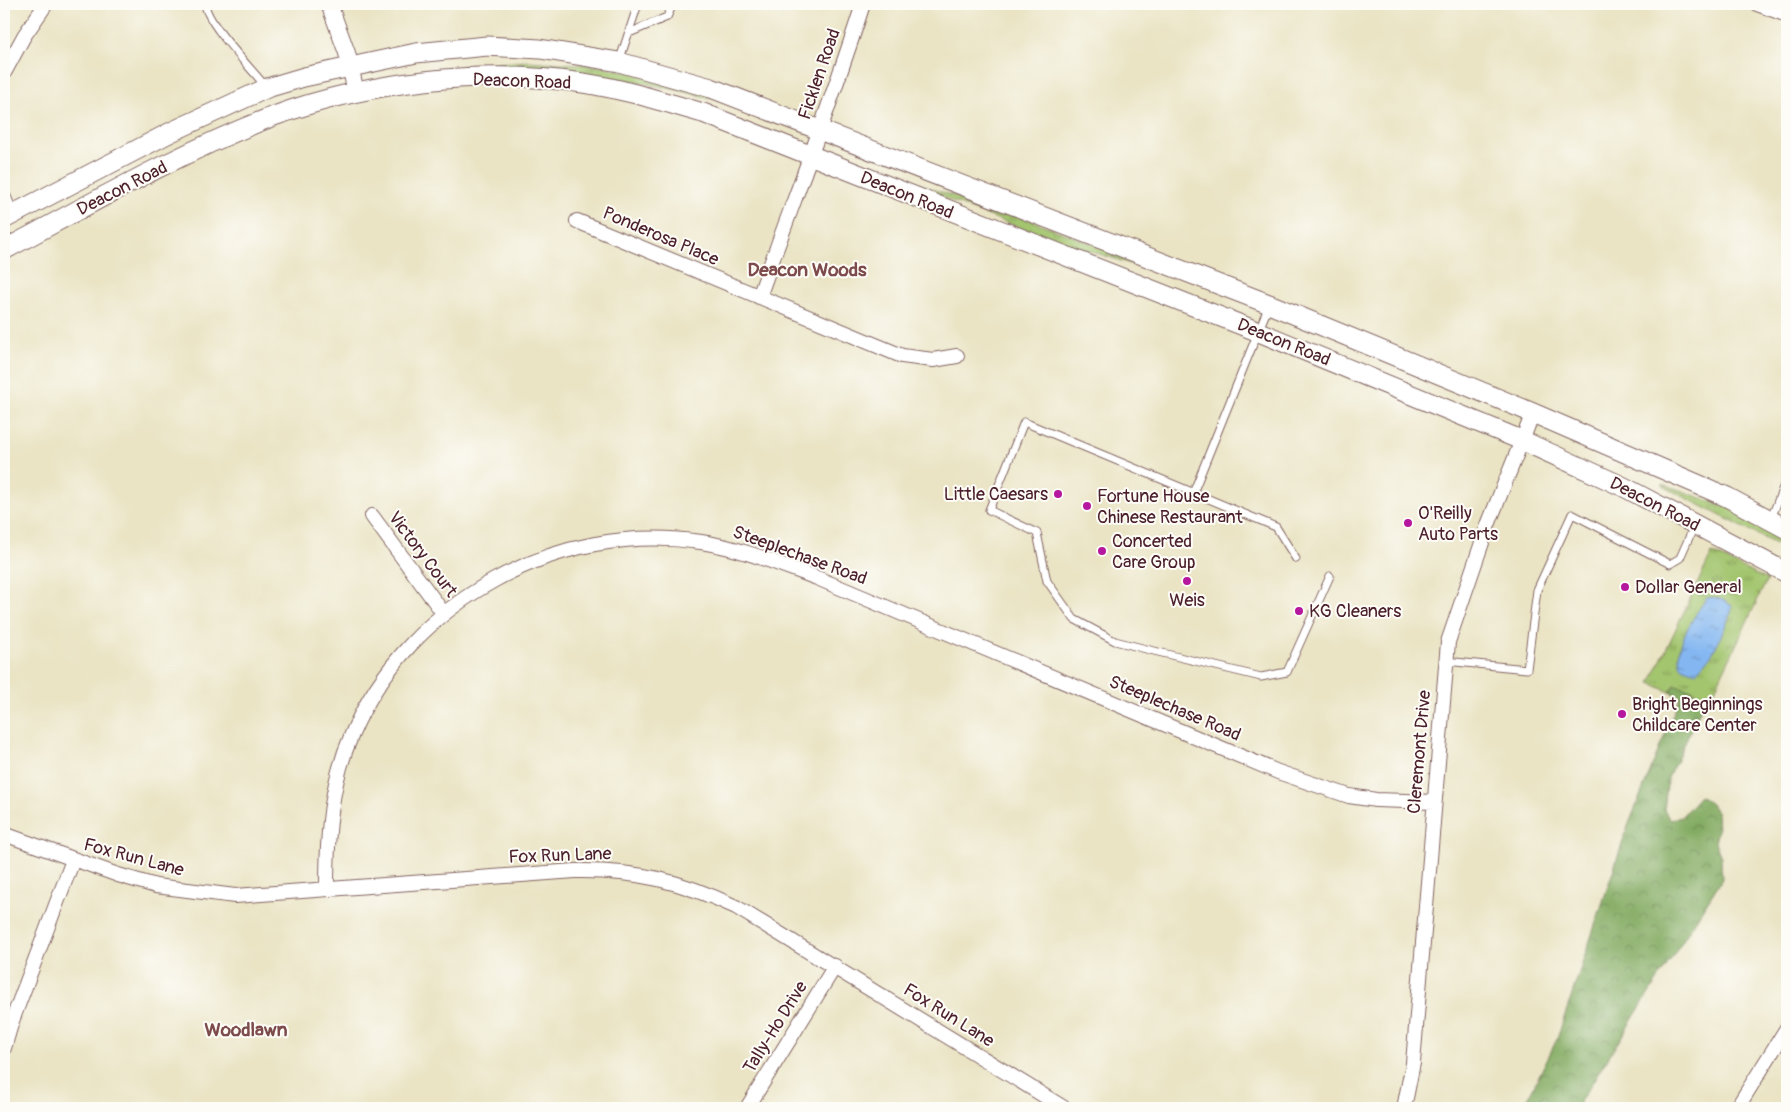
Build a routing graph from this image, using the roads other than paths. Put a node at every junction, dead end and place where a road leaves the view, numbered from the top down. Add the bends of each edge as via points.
1 (46, 4) edge
2 (205, 4) edge
3 (329, 4) edge
4 (638, 4) edge
5 (673, 4) edge
6 (863, 4) edge
7 (1757, 4) edge
8 (1787, 16) edge
9 (629, 33) junction
10 (619, 62) junction
11 (350, 67) junction
12 (4, 73) edge
13 (267, 88) junction
14 (356, 92) junction
15 (819, 131) junction
16 (810, 156) junction
17 (6, 211) edge
18 (577, 221) dead end
19 (4, 250) edge
20 (759, 297) junction
21 (1269, 304) junction
22 (1259, 332) junction
23 (957, 356) dead end
24 (1533, 413) junction
25 (1521, 440) junction
26 (1787, 480) edge
27 (1193, 493) junction
28 (372, 516) dead end
29 (1771, 520) junction
30 (1695, 524) junction
31 (1787, 529) edge
32 (1296, 559) dead end
33 (1787, 573) edge
34 (1330, 576) dead end
35 (444, 614) junction
36 (1446, 661) junction
37 (1434, 802) junction
38 (4, 834) edge
39 (73, 860) junction
40 (326, 889) junction
41 (835, 966) junction
42 (1787, 1028) edge
43 (4, 1048) edge
44 (747, 1108) edge
45 (1064, 1108) edge
46 (1404, 1108) edge
47 (1737, 1108) edge

1 - 12 street
2 - 13 lane via 215,25
3 - 11 street via 348,53
4 - 9 lane
5 - 9 lane via 667,17
6 - 15 street, Ficklen Road
7 - 8 street
9 - 10 lane
10 - 11 main road, Deacon Road via 540,49 487,46 416,52
10 - 15 main road, Deacon Road via 711,88
11 - 13 main road, Deacon Road
11 - 14 street
13 - 17 main road, Deacon Road
14 - 16 main road, Deacon Road via 420,82 487,77 582,82 703,113
14 - 19 main road, Deacon Road via 276,116 224,137
15 - 16 street, Ficklen Road
15 - 21 main road, Deacon Road
16 - 20 street, Ficklen Road
16 - 22 main road, Deacon Road
18 - 20 street, Ponderosa Place
20 - 23 street, Ponderosa Place via 902,356 933,360
21 - 22 lane
21 - 24 main road, Deacon Road
22 - 25 main road, Deacon Road
22 - 27 lane
24 - 25 street, Cleremont Drive
24 - 29 main road, Deacon Road
25 - 30 main road, Deacon Road
25 - 36 street, Cleremont Drive via 1452,627
26 - 29 lane
27 - 32 lane via 1276,527
27 - 34 lane via 1024,422 989,510 1037,533 1047,581 1074,619 1115,641 1261,677 1287,672
28 - 35 street, Victory Court
29 - 31 main road, Deacon Road
30 - 33 main road, Deacon Road
30 - 36 lane via 1680,558 1670,564 1572,514 1537,590 1527,668
35 - 37 street, Steeplechase Road via 492,580 559,553 636,540 701,542 765,558 817,578 1328,790 1376,800
35 - 40 street, Steeplechase Road via 403,652 381,679 351,735 330,806
36 - 37 street, Cleremont Drive
37 - 46 street, Cleremont Drive via 1413,1063
38 - 39 street, Fox Run Lane
39 - 40 street, Fox Run Lane via 156,886 195,893 235,896
39 - 43 street
40 - 41 street, Fox Run Lane via 575,871 638,873 671,880 736,907
41 - 44 street, Tally-Ho Drive
41 - 45 street, Fox Run Lane
42 - 47 street

